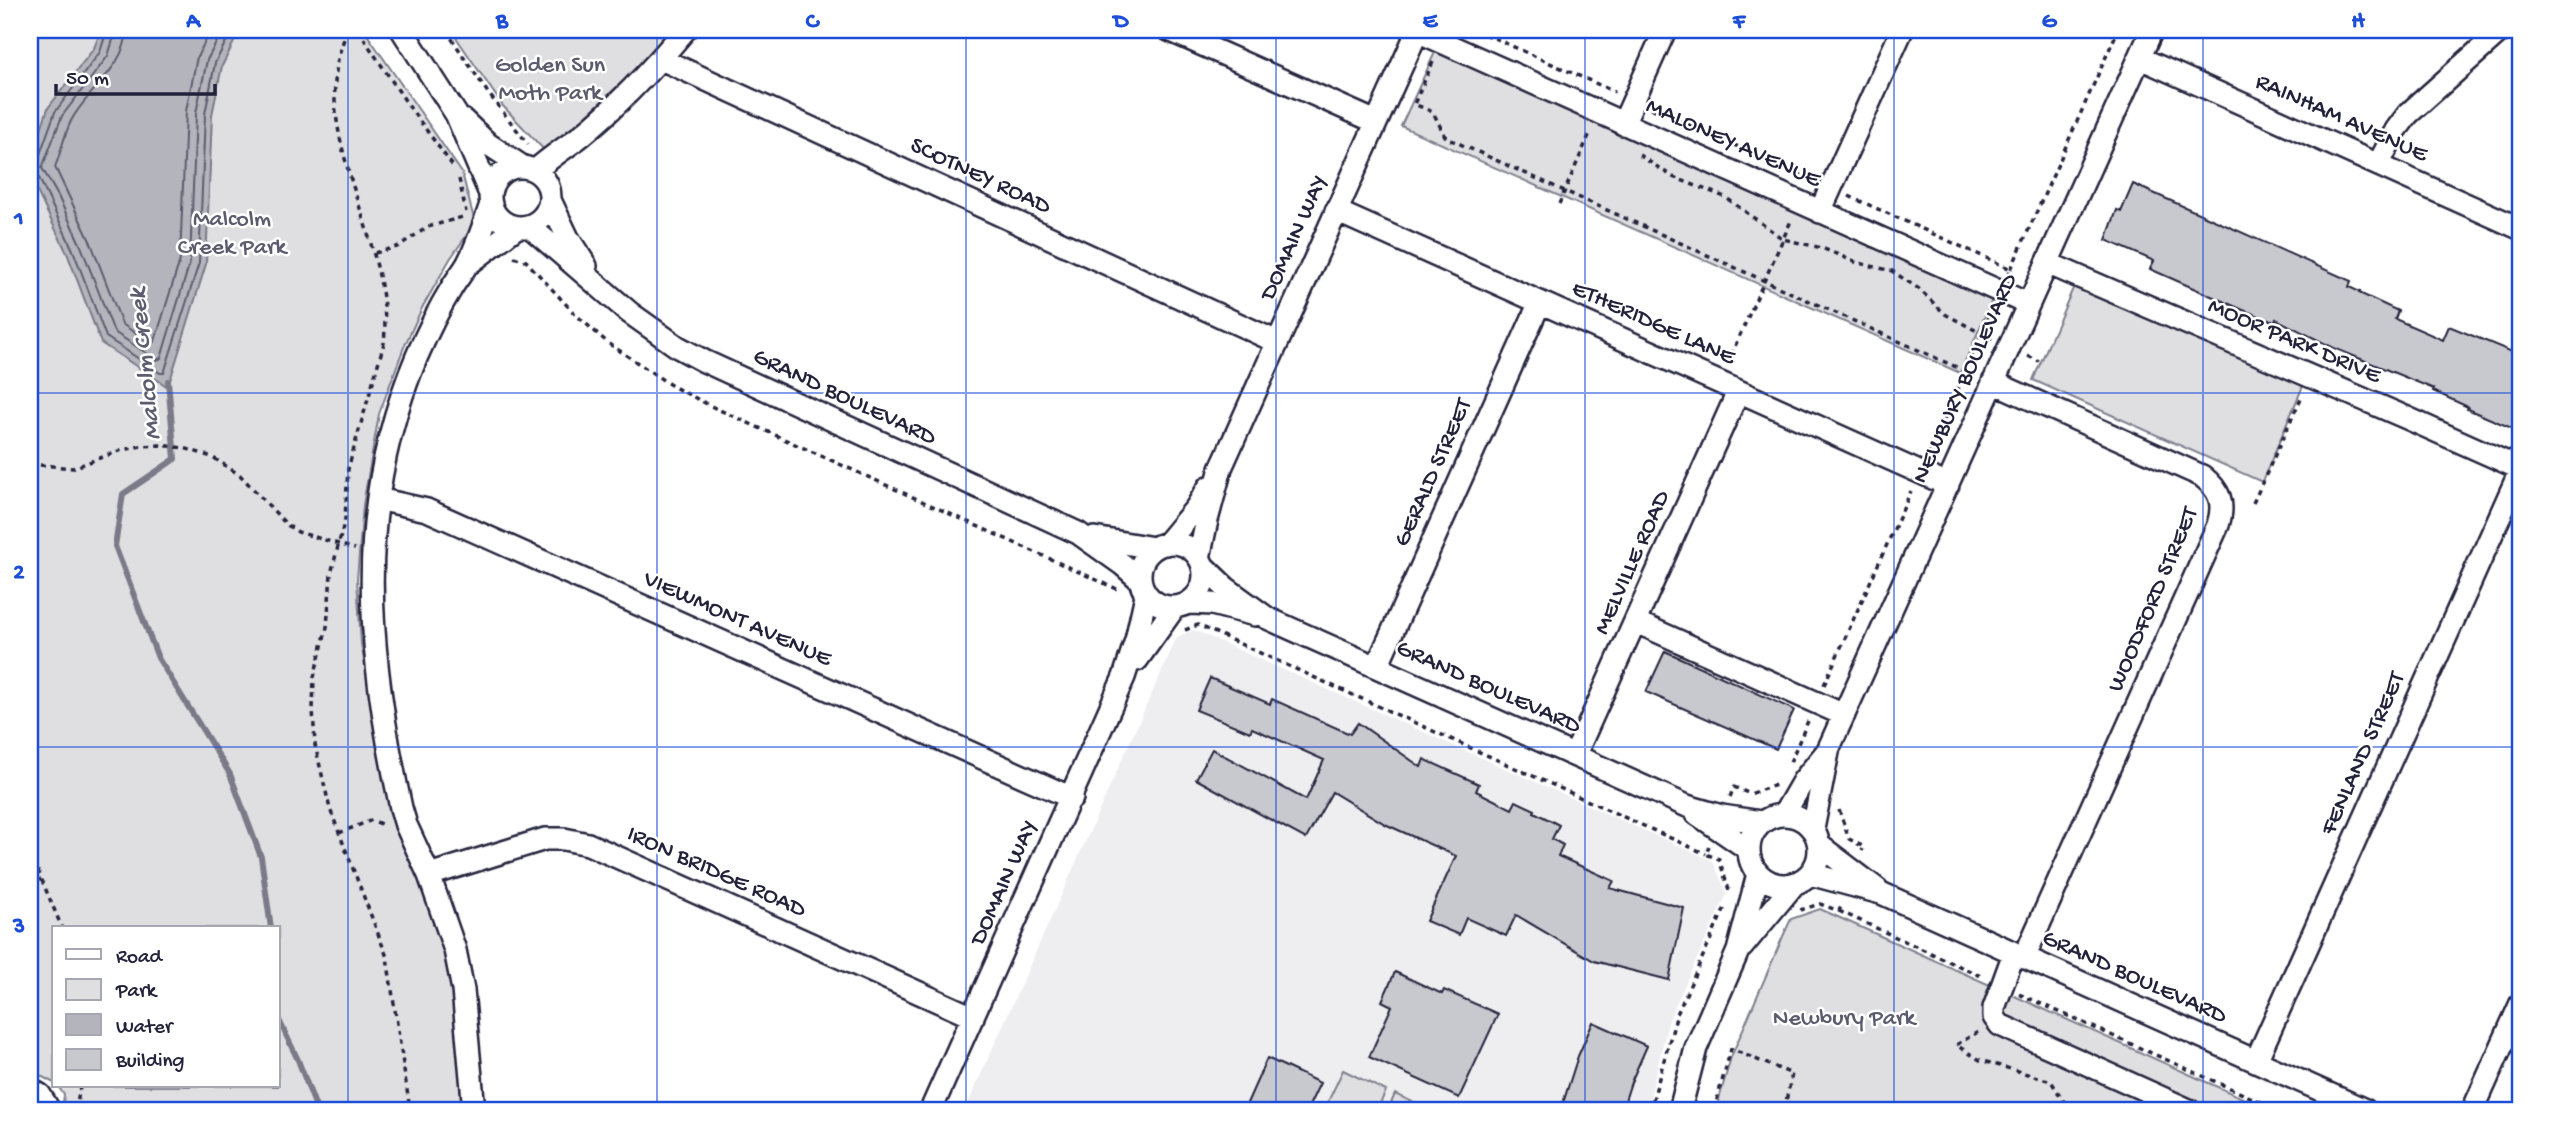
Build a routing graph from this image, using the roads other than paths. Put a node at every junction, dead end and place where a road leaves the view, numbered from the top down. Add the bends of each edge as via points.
1 (402, 30) edge
2 (685, 30) edge
3 (1169, 30) edge
4 (1665, 30) edge
5 (1902, 30) edge
6 (2152, 30) edge
7 (2502, 30) edge
8 (1417, 31) edge
9 (2140, 58) junction
10 (661, 59) junction
11 (456, 114) junction
12 (1376, 122) junction
13 (1623, 124) junction
14 (581, 135) junction
15 (536, 165) junction
16 (2378, 165) junction
17 (550, 195) junction
18 (491, 199) junction
19 (1336, 211) junction
20 (1820, 212) junction
21 (523, 226) junction
22 (2521, 229) edge
23 (2047, 263) junction
24 (468, 264) junction
25 (601, 288) junction
26 (1539, 302) junction
27 (2028, 304) junction
28 (1278, 342) junction
29 (1993, 382) junction
30 (1738, 392) junction
31 (1221, 468) junction
32 (2521, 469) edge
33 (1948, 485) junction
34 (378, 499) junction
35 (1078, 533) junction
36 (1160, 546) junction
37 (1201, 562) junction
38 (1143, 588) junction
39 (1182, 605) junction
40 (1267, 618) junction
41 (1636, 622) junction
42 (1377, 666) junction
43 (1124, 677) junction
44 (1844, 715) junction
45 (1828, 750) junction
46 (1575, 755) junction
47 (1072, 798) junction
48 (1687, 806) junction
49 (1784, 814) junction
50 (1761, 822) junction
51 (1816, 837) junction
52 (1748, 849) junction
53 (1758, 874) junction
54 (429, 875) junction
55 (1802, 879) junction
56 (1881, 893) junction
57 (1738, 951) junction
58 (2019, 956) junction
59 (2521, 1003) edge
60 (973, 1017) junction
61 (2256, 1061) junction
62 (30, 1089) edge
63 (49, 1110) edge
64 (474, 1110) edge
65 (931, 1110) edge
66 (1680, 1110) edge
67 (2189, 1110) edge
68 (2365, 1110) edge
69 (2473, 1110) edge

1 - 11 street
2 - 10 street
3 - 12 street
4 - 13 street
5 - 20 street
6 - 9 street, NEWBURY BOULEVARD
7 - 16 street via 2408,114
8 - 12 street, DOMAIN WAY
8 - 13 street, MALONEY AVENUE via 1595,123
9 - 16 street, RAINHAM AVENUE
9 - 23 street, NEWBURY BOULEVARD
10 - 14 street
10 - 28 street, SCOTNEY ROAD
11 - 15 street via 488,144
11 - 18 street
12 - 19 street, DOMAIN WAY
13 - 20 street, MALONEY AVENUE
14 - 15 street
14 - 17 street
15 - 17 street
15 - 18 street via 514,168 498,177
16 - 22 street, RAINHAM AVENUE
17 - 21 street via 543,216
17 - 25 street, GRAND BOULEVARD via 568,238
18 - 21 street via 500,219
18 - 24 street via 475,223
19 - 26 street, ETHERIDGE LANE
19 - 28 street, DOMAIN WAY
20 - 27 street, MALONEY AVENUE
21 - 24 street
21 - 25 street, GRAND BOULEVARD
23 - 27 street, NEWBURY BOULEVARD
23 - 32 street, MOOR PARK DRIVE
24 - 34 street via 427,333 407,380
25 - 35 street, GRAND BOULEVARD via 704,361
26 - 30 street, ETHERIDGE LANE
26 - 42 street, GERALD STREET
27 - 29 street, NEWBURY BOULEVARD
28 - 31 street, DOMAIN WAY
29 - 33 street, NEWBURY BOULEVARD
29 - 58 street, WOODFORD STREET via 2202,476 2222,501 2218,525
30 - 33 street, ETHERIDGE LANE
30 - 41 street, MELVILLE ROAD
31 - 36 street, DOMAIN WAY via 1196,508
31 - 37 street, DOMAIN WAY via 1206,520
32 - 61 street, FENLAND STREET
33 - 44 street, NEWBURY BOULEVARD
34 - 47 street, VIEWMONT AVENUE via 427,510
34 - 54 street via 372,619 394,775 406,825
35 - 36 street, GRAND BOULEVARD via 1105,541
35 - 38 street, GRAND BOULEVARD via 1121,563
36 - 37 street via 1185,545
36 - 38 street via 1142,562
37 - 39 street via 1204,583 1196,597
37 - 40 street, GRAND BOULEVARD via 1226,588
38 - 39 street via 1154,602
38 - 43 street, DOMAIN WAY via 1136,640
39 - 40 street, GRAND BOULEVARD via 1212,604
39 - 43 street, DOMAIN WAY via 1160,626
40 - 42 street, GRAND BOULEVARD
41 - 44 street
41 - 46 street, MELVILLE ROAD
42 - 46 street, GRAND BOULEVARD
43 - 47 street, DOMAIN WAY
44 - 45 street, NEWBURY BOULEVARD
45 - 49 street, NEWBURY BOULEVARD
45 - 51 street, NEWBURY BOULEVARD
46 - 48 street, GRAND BOULEVARD
47 - 60 street, DOMAIN WAY
48 - 50 street, GRAND BOULEVARD
48 - 52 street, GRAND BOULEVARD
49 - 50 street
49 - 51 street via 1795,816
50 - 52 street
51 - 55 street via 1819,856
51 - 56 street, GRAND BOULEVARD
52 - 53 street
53 - 55 street via 1775,884
53 - 57 street
54 - 60 street, IRON BRIDGE ROAD via 544,839 588,844
54 - 64 street via 460,969
55 - 56 street, GRAND BOULEVARD
55 - 57 street
56 - 58 street, GRAND BOULEVARD
57 - 66 street via 1696,1048
58 - 61 street, GRAND BOULEVARD
58 - 67 street, WOODFORD STREET via 1994,1008 2000,1025
59 - 69 street
60 - 65 street, DOMAIN WAY
61 - 68 street, GRAND BOULEVARD
62 - 63 street

